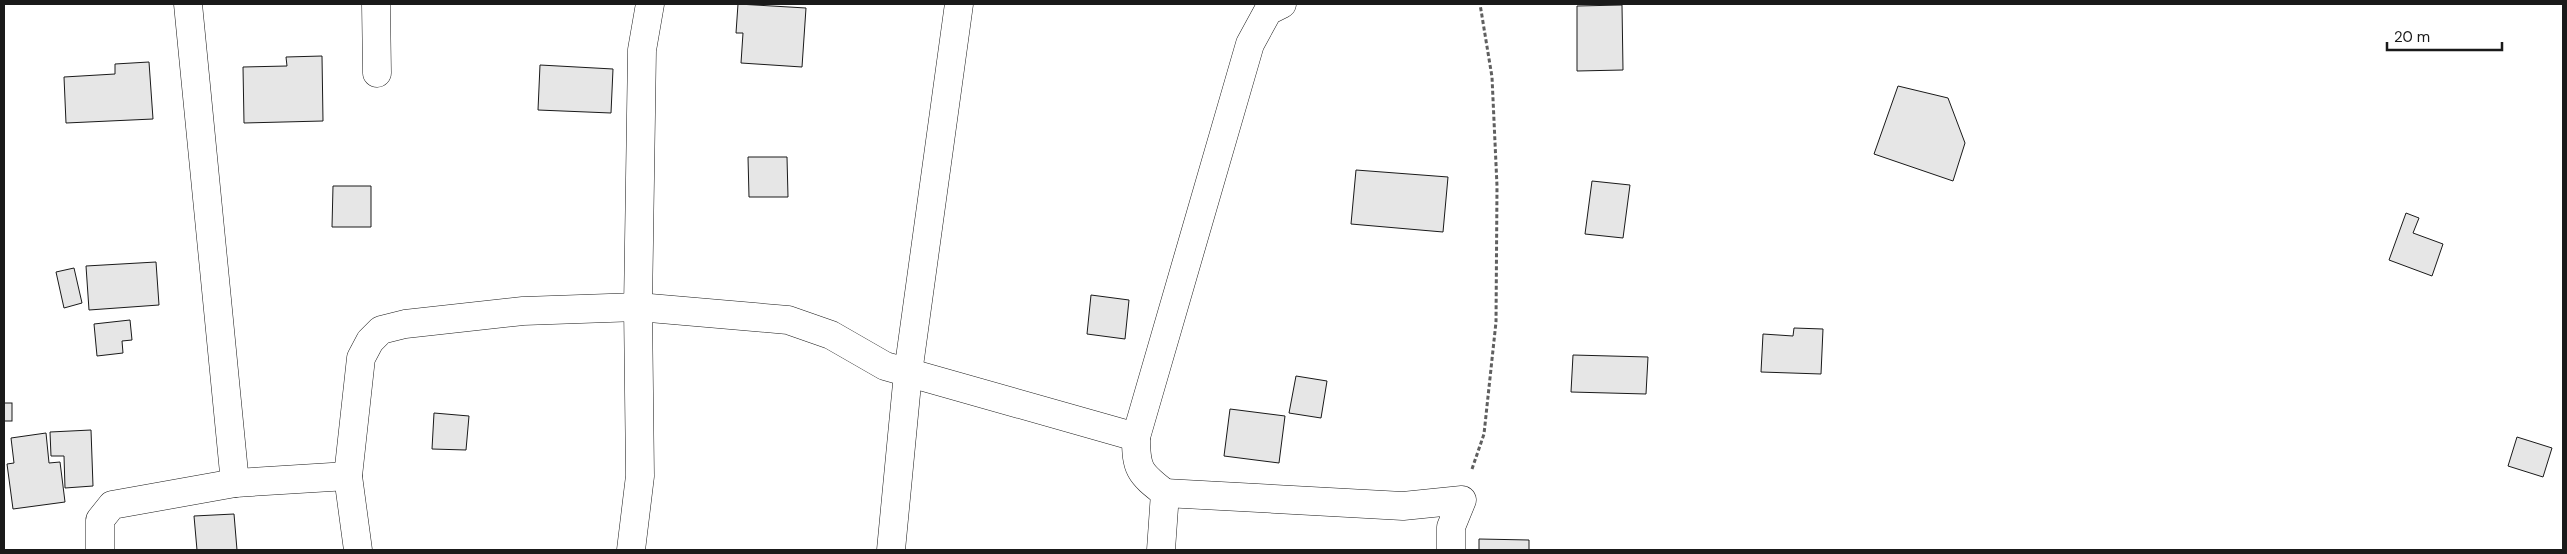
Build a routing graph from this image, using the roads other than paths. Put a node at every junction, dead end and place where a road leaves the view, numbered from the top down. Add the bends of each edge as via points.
1 (188, 4) edge
2 (376, 4) edge
3 (650, 4) edge
4 (959, 4) edge
5 (1282, 4) edge
6 (377, 74) dead end
7 (638, 307) junction
8 (908, 373) junction
9 (1136, 437) junction
10 (348, 476) junction
11 (235, 483) junction
12 (1165, 493) junction
13 (100, 550) edge
14 (358, 550) edge
15 (631, 550) edge
16 (891, 550) edge
17 (1161, 550) edge
18 (1451, 550) edge

1 - 11 street
2 - 6 street
3 - 7 street via 642,50
4 - 8 street
5 - 9 street via 1268,11 1250,44
7 - 8 street via 788,320 831,335 885,366
7 - 10 street via 523,311 404,324 381,330 370,340 361,358
7 - 15 street via 640,476
8 - 9 street
8 - 16 street
9 - 12 street via 1136,458 1143,476
10 - 11 street
10 - 14 street
11 - 13 street via 112,505 100,520
12 - 17 street
12 - 18 street via 1403,506 1462,500 1451,527

